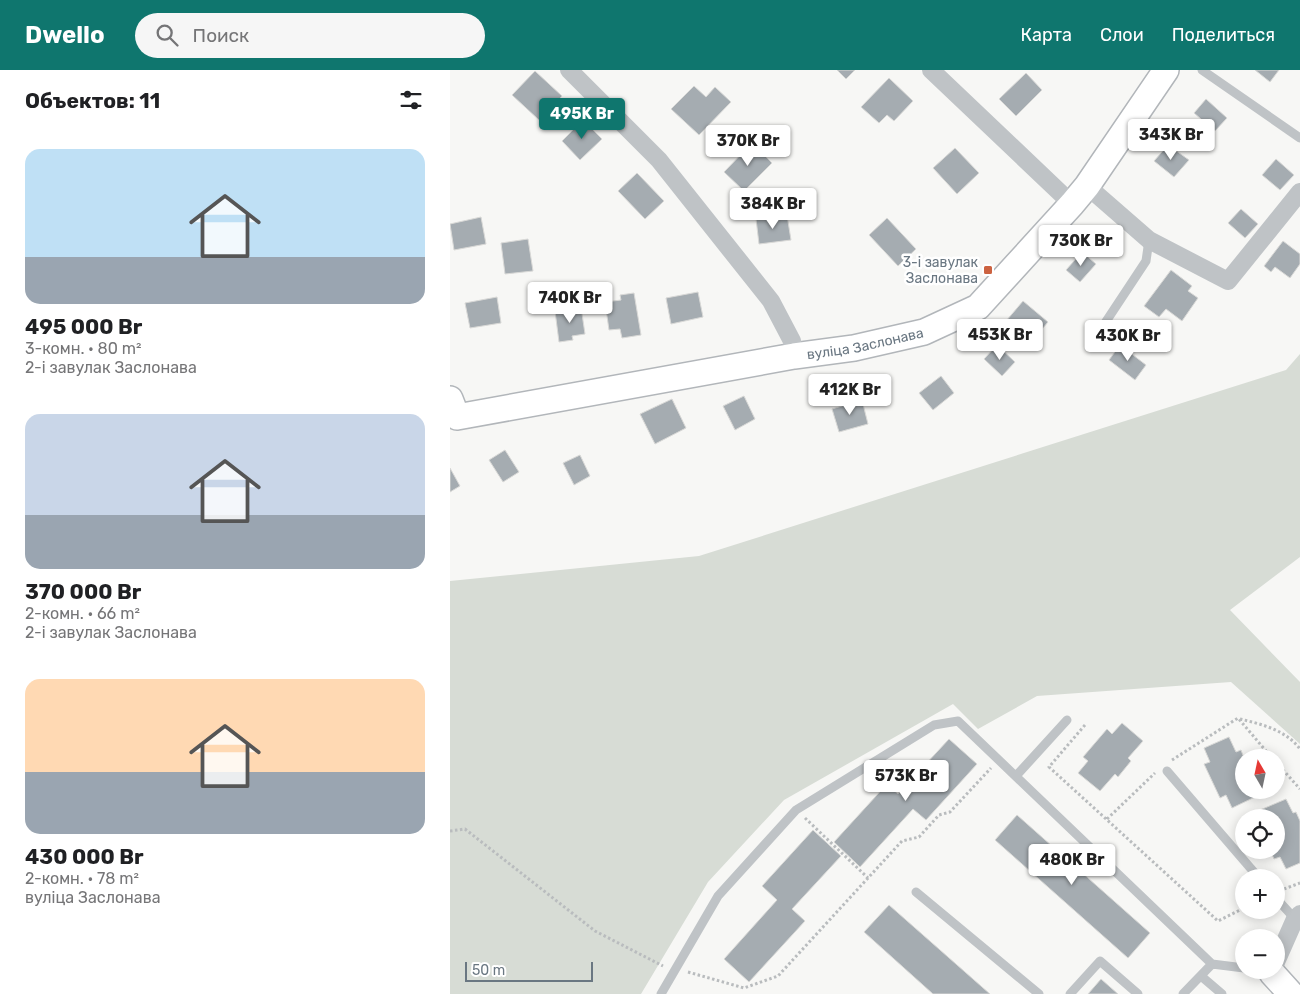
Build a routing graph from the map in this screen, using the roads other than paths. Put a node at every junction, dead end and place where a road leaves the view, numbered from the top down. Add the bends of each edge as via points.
1 (569, 70) edge
2 (931, 70) edge
3 (1166, 70) edge
4 (1202, 70) edge
5 (1300, 138) edge
6 (1300, 192) edge
7 (1079, 195) junction
8 (1149, 240) junction
9 (1105, 323) dead end
10 (794, 356) junction
11 (452, 408) edge
12 (1068, 720) dead end
13 (1166, 767) road end
14 (1016, 776) junction
15 (1251, 869) edge
16 (916, 892) dead end
17 (1285, 906) edge
18 (1297, 917) edge
19 (1285, 939) edge
20 (1212, 964) junction
21 (1235, 967) edge
22 (1201, 976) junction
23 (1278, 979) edge
24 (661, 994) edge
25 (1038, 994) edge
26 (1070, 994) edge
27 (1138, 994) edge
28 (1183, 994) edge
29 (1222, 994) edge
30 (1291, 994) edge

1 - 10 street via 659,160 771,301 792,341
2 - 7 street
3 - 7 street, вуліца Заслонава
4 - 5 lane
6 - 8 street via 1228,281
7 - 8 street
7 - 10 street, вуліца Заслонава via 978,306 924,332 854,348
8 - 9 lane via 1146,261
10 - 11 street, вуліца Заслонава
12 - 14 lane
13 - 15 lane
14 - 20 lane
14 - 24 lane via 958,721 934,724 796,810 718,896
16 - 25 lane
17 - 18 lane
18 - 19 street
20 - 21 lane
20 - 22 lane
22 - 28 lane
22 - 29 lane
23 - 30 street
26 - 27 lane via 1100,962

